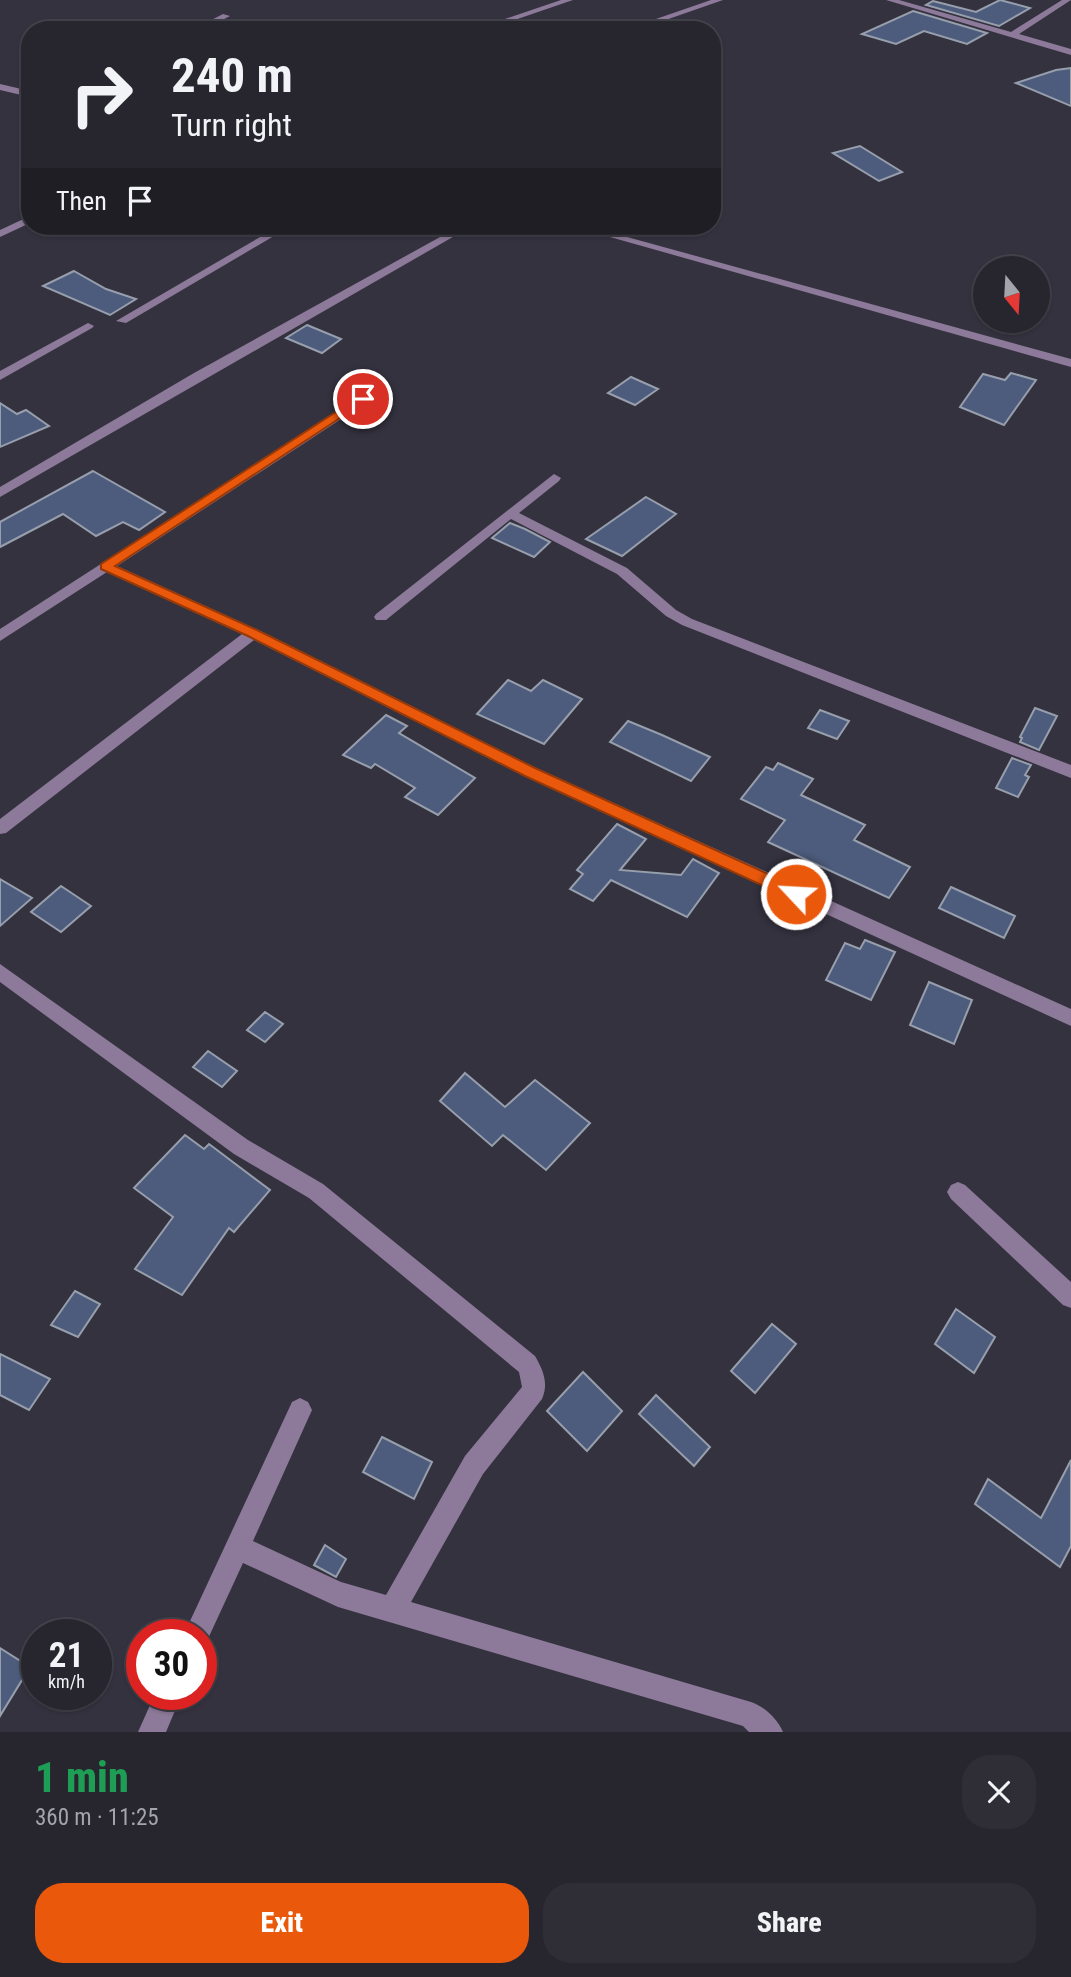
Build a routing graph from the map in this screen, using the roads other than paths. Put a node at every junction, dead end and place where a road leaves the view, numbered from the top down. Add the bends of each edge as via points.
1 (569, 0) edge
2 (719, 0) edge
3 (890, 0) edge
4 (925, 0) edge
5 (1067, 0) edge
6 (914, 6) junction
7 (226, 16) dead end
8 (215, 21) edge
9 (503, 21) dead end
10 (655, 21) edge
11 (1012, 35) junction
12 (1071, 52) edge
13 (0, 87) edge
14 (21, 92) edge
15 (21, 224) edge
16 (0, 234) edge
17 (270, 235) edge
18 (451, 235) edge
19 (609, 235) edge
20 (122, 321) dead end
21 (88, 326) dead end
22 (1071, 363) edge
23 (0, 376) edge
24 (363, 399) dead end
25 (554, 478) dead end
26 (0, 493) edge
27 (510, 513) junction
28 (106, 566) junction
29 (381, 617) dead end
30 (253, 633) junction
31 (0, 636) edge
32 (1071, 772) edge
33 (0, 828) edge
34 (0, 972) edge
35 (1071, 1018) edge
36 (958, 1192) dead end
37 (1071, 1297) edge
38 (300, 1410) dead end
39 (237, 1547) junction
40 (392, 1609) junction
41 (204, 1619) edge
42 (162, 1710) edge
43 (152, 1732) edge
44 (769, 1732) edge

1 - 9 street
2 - 10 street
3 - 6 street
4 - 6 street
5 - 11 street
6 - 11 street
7 - 8 street
11 - 12 street
13 - 14 street
15 - 16 street
17 - 20 street
18 - 26 street
19 - 22 street
21 - 23 street
24 - 28 street
25 - 27 street
27 - 29 street
27 - 32 street via 622,570 671,613 698,627
28 - 30 street
28 - 31 street
30 - 33 street
30 - 35 street via 530,772
34 - 40 street via 241,1147 316,1191 527,1364 534,1391 474,1465
36 - 37 street
38 - 39 street
39 - 40 street via 338,1594
39 - 41 street
40 - 44 street via 751,1715
42 - 43 street

